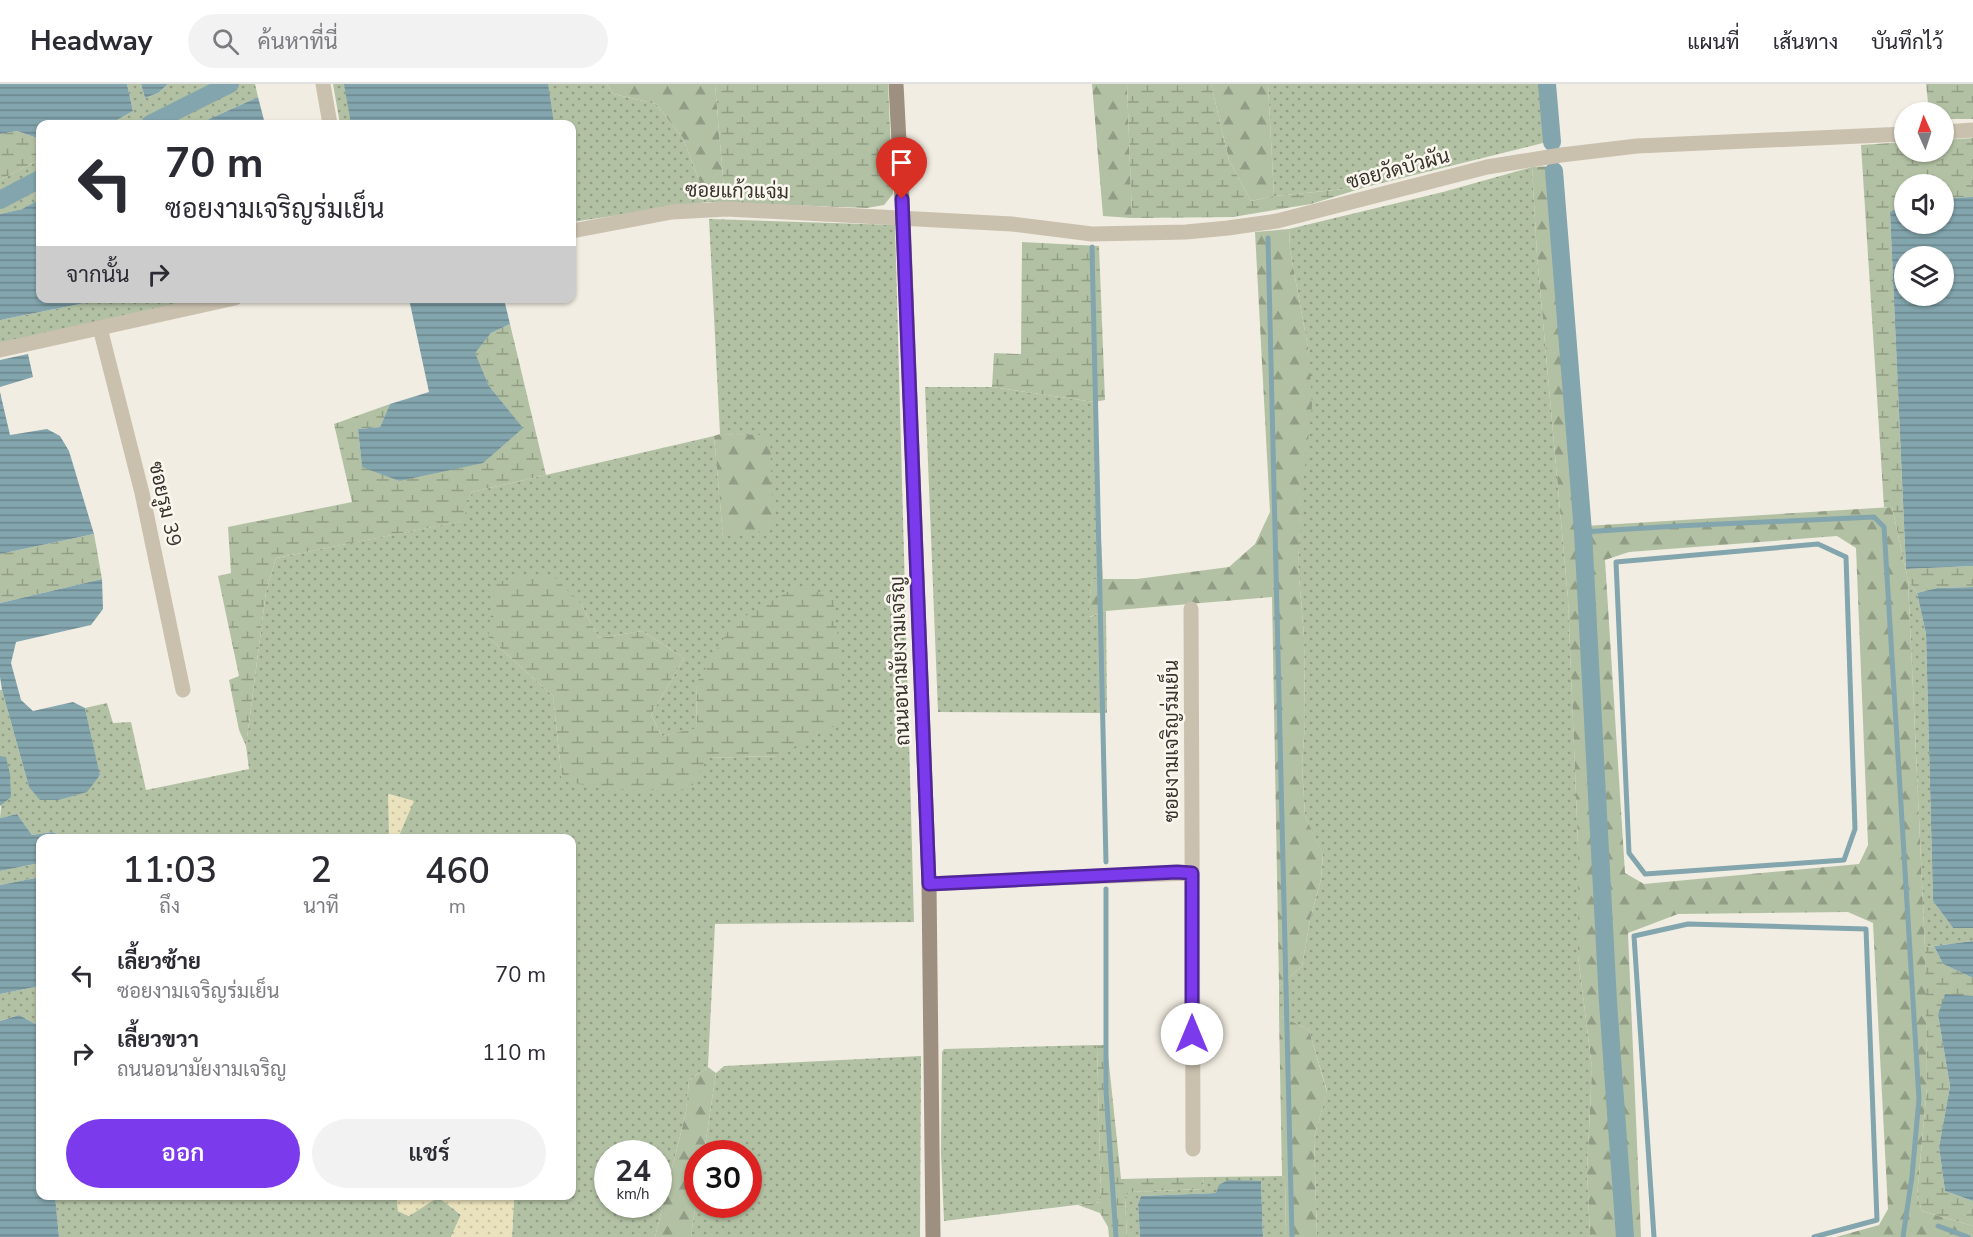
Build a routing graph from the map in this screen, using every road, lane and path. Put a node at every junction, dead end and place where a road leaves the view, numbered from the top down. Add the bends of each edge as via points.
1 (323, 84) edge
2 (896, 84) edge
3 (329, 120) edge
4 (1973, 130) edge
5 (1954, 131) edge
6 (1894, 134) edge
7 (903, 219) junction
8 (576, 230) edge
9 (212, 303) edge
10 (100, 328) junction
11 (0, 350) edge
12 (1191, 609) dead end
13 (183, 690) dead end
14 (1192, 873) junction
15 (929, 884) junction
16 (1193, 1149) dead end
17 (933, 1237) edge

1 - 3 street
2 - 7 street, ถนนอนามัยงามเจริญ
4 - 5 street
6 - 7 street, ซอยวัดบัวผัน via 1637,146 1552,157 1486,167 1277,220 1186,232 1092,234 1012,224
7 - 8 street, ซอยแก้วแจ่ม via 727,209 672,212
7 - 15 street, ถนนอนามัยงามเจริญ
9 - 10 street
10 - 11 street
10 - 13 street, ซอยรูม 39 via 142,493
12 - 14 street, ซอยงามเจริญร่มเย็น
14 - 15 street
14 - 16 street, ซอยงามเจริญร่มเย็น
15 - 17 street, ถนนอนามัยงามเจริญ

